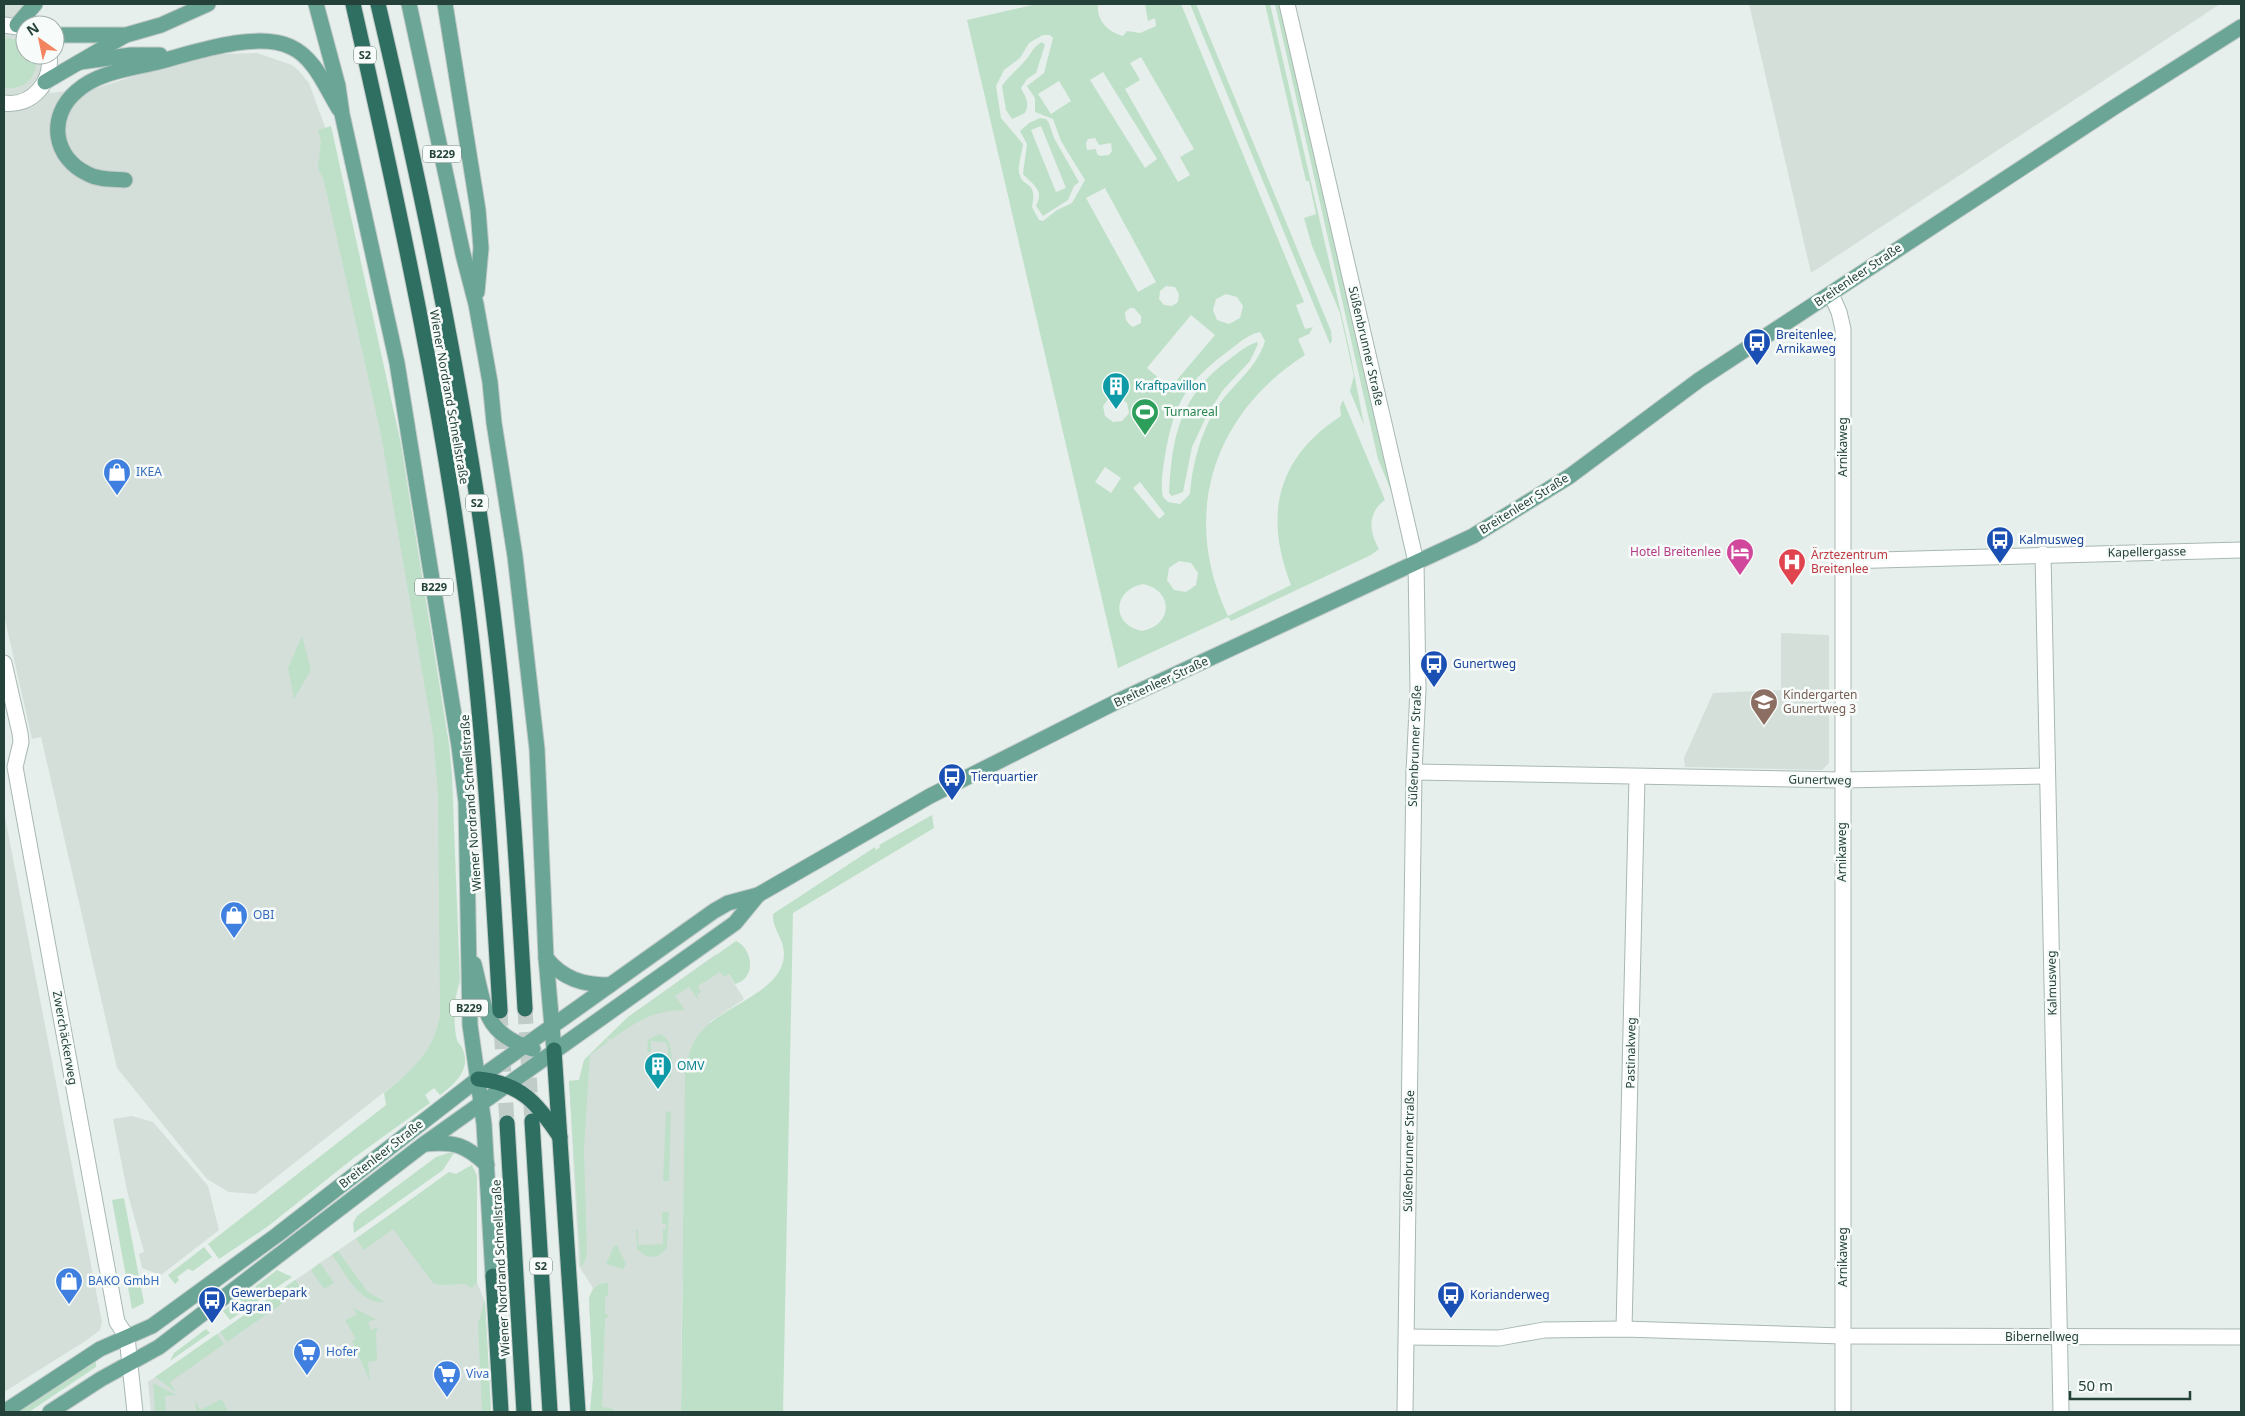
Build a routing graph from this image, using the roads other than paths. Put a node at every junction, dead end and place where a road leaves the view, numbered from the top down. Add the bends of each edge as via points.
1 (35, 4) edge
2 (208, 4) edge
3 (316, 4) edge
4 (353, 4) edge
5 (378, 4) edge
6 (409, 4) edge
7 (445, 4) edge
8 (1287, 4) edge
9 (12, 23) edge
10 (2241, 27) edge
11 (65, 35) edge
12 (126, 35) junction
13 (180, 55) junction
14 (80, 62) junction
15 (50, 65) edge
16 (46, 82) junction
17 (4, 103) edge
18 (342, 114) junction
19 (125, 180) dead end
20 (1831, 294) junction
21 (476, 304) junction
22 (2241, 550) edge
23 (2043, 554) junction
24 (1843, 561) junction
25 (1416, 562) junction
26 (4, 663) edge
27 (1414, 772) junction
28 (2047, 776) junction
29 (1637, 777) junction
30 (1842, 780) junction
31 (758, 895) junction
32 (467, 936) junction
33 (546, 958) junction
34 (610, 985) junction
35 (526, 1009) tunnel mouth
36 (500, 1011) tunnel mouth
37 (552, 1026) junction
38 (524, 1046) junction
39 (554, 1050) junction
40 (478, 1080) junction
41 (505, 1085) junction
42 (481, 1103) junction
43 (532, 1121) tunnel mouth
44 (507, 1123) tunnel mouth
45 (561, 1138) junction
46 (424, 1144) junction
47 (487, 1165) junction
48 (493, 1276) joint
49 (1624, 1329) junction
50 (1843, 1336) junction
51 (127, 1337) junction
52 (1407, 1337) junction
53 (2060, 1337) junction
54 (2241, 1337) edge
55 (130, 1363) junction
56 (4, 1412) edge
57 (50, 1412) edge
58 (135, 1412) edge
59 (501, 1412) edge
60 (524, 1412) edge
61 (550, 1412) edge
62 (578, 1412) edge
63 (1405, 1412) edge
64 (1843, 1412) edge
65 (2061, 1412) edge

1 - 9 main road
2 - 12 main road via 175,20
3 - 18 main road, B229 via 338,86
4 - 36 highway, Wiener Nordrand Schnellstraße / S2 via 418,308 455,519 481,726
5 - 35 highway, Wiener Nordrand Schnellstraße / S2 via 423,198 480,521 505,717
6 - 21 main road, B229
7 - 21 main road via 479,217 481,248
8 - 25 street, Süßenbrunner Straße
10 - 20 main road, Breitenleer Straße
11 - 12 main road
12 - 14 main road
13 - 14 main road via 131,55
13 - 18 main road via 260,41 291,47 316,69
13 - 19 main road via 91,81 76,91 58,119 56,132 61,149 72,164 88,175
14 - 16 main road
15 - 16 street
16 - 17 street via 24,101
18 - 32 main road, B229 via 397,364 460,746 466,802
20 - 24 street, Arnikaweg via 1843,329
20 - 25 main road, Breitenleer Straße via 1699,380 1570,476 1473,536
21 - 33 main road, B229 via 490,382 532,691
22 - 23 street, Kapellergasse
23 - 24 street, Kapellergasse
23 - 28 street, Kalmusweg
24 - 30 street, Arnikaweg
25 - 27 street, Süßenbrunner Straße via 1418,689
25 - 31 main road, Breitenleer Straße via 1126,698 930,796
26 - 51 street, Zwerchäckerweg via 21,742 15,767 117,1322
27 - 29 street, Gunertweg
27 - 52 street, Süßenbrunner Straße
28 - 30 street, Gunertweg
28 - 53 street, Kalmusweg
29 - 30 street, Gunertweg
29 - 49 street, Pastinakweg
30 - 50 street, Arnikaweg
31 - 34 main road, Breitenleer Straße via 728,903 714,911
31 - 39 main road, Breitenleer Straße via 735,923
32 - 38 main road via 488,1020 499,1032
32 - 40 main road, B229 via 470,1025
33 - 34 main road via 560,974 571,980
33 - 37 main road, B229
34 - 37 main road, Breitenleer Straße
37 - 38 main road, Breitenleer Straße
37 - 39 main road, B229
38 - 39 main road
38 - 40 main road, Breitenleer Straße
39 - 41 main road, Breitenleer Straße
39 - 45 highway
40 - 41 highway
40 - 42 main road
40 - 51 main road, Breitenleer Straße via 258,1250 152,1326
41 - 42 main road, Breitenleer Straße
41 - 45 highway via 537,1104
42 - 46 main road, Breitenleer Straße
42 - 47 main road
43 - 61 highway, S2
44 - 60 highway, Wiener Nordrand Schnellstraße / S2
45 - 62 highway
46 - 47 main road via 445,1142 461,1146
46 - 55 main road, Breitenleer Straße via 159,1348
47 - 48 main road
48 - 59 highway
49 - 50 street
49 - 52 street via 1544,1330 1499,1338
50 - 53 street, Bibernellweg
50 - 64 street, Arnikaweg
51 - 55 street, Zwerchäckerweg
51 - 56 main road, Breitenleer Straße via 100,1349
52 - 63 street, Süßenbrunner Straße
53 - 54 street, Bibernellweg
53 - 65 street, Kalmusweg
55 - 57 main road, Breitenleer Straße
55 - 58 street, Zwerchäckerweg

